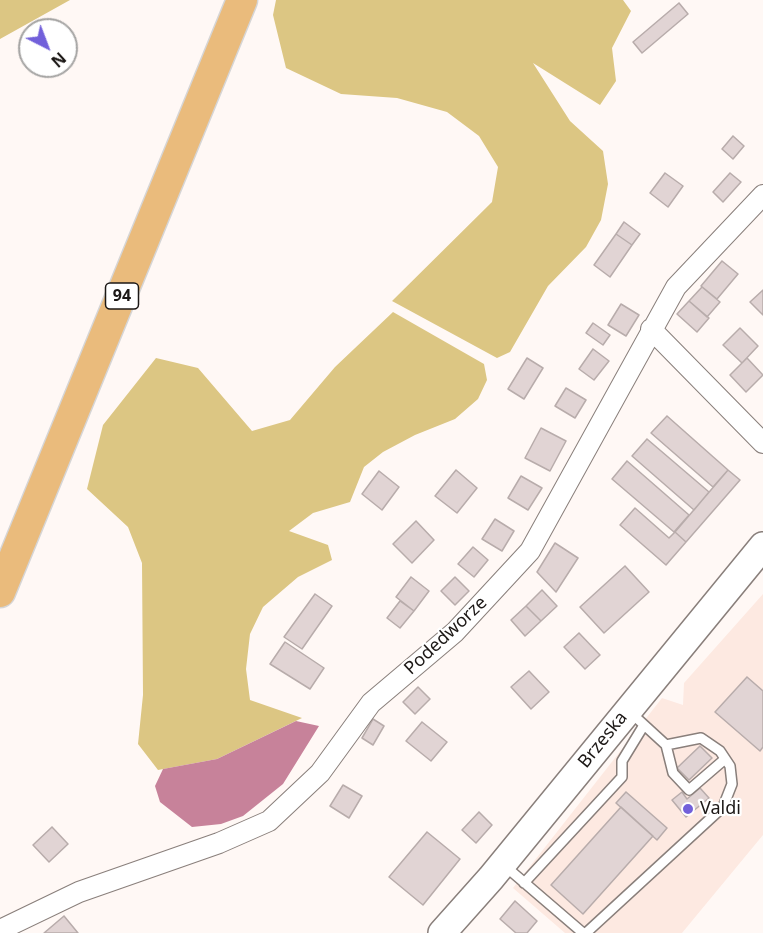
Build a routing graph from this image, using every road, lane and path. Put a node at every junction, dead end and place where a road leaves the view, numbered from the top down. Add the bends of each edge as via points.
1 (243, 0) edge
2 (763, 195) edge
3 (651, 329) junction
4 (763, 443) edge
5 (761, 552) edge
6 (0, 592) edge
7 (636, 718) junction
8 (666, 745) junction
9 (725, 759) junction
10 (502, 864) junction
11 (524, 883) junction
12 (0, 930) edge
13 (441, 933) edge
14 (584, 933) edge

1 - 6 main road, 94
2 - 3 street, Podedworze via 676,287
3 - 4 street
3 - 12 street, Podedworze via 530,551 455,632 371,703 320,773 269,821 219,843 79,892
5 - 7 main road, Brzeska
7 - 8 lane
7 - 10 main road, Brzeska
7 - 11 lane via 622,761 622,777
8 - 9 lane via 701,738
8 - 9 lane via 673,773 689,790
9 - 14 lane via 732,784 723,807
10 - 11 lane
10 - 13 main road, Brzeska
11 - 14 lane

